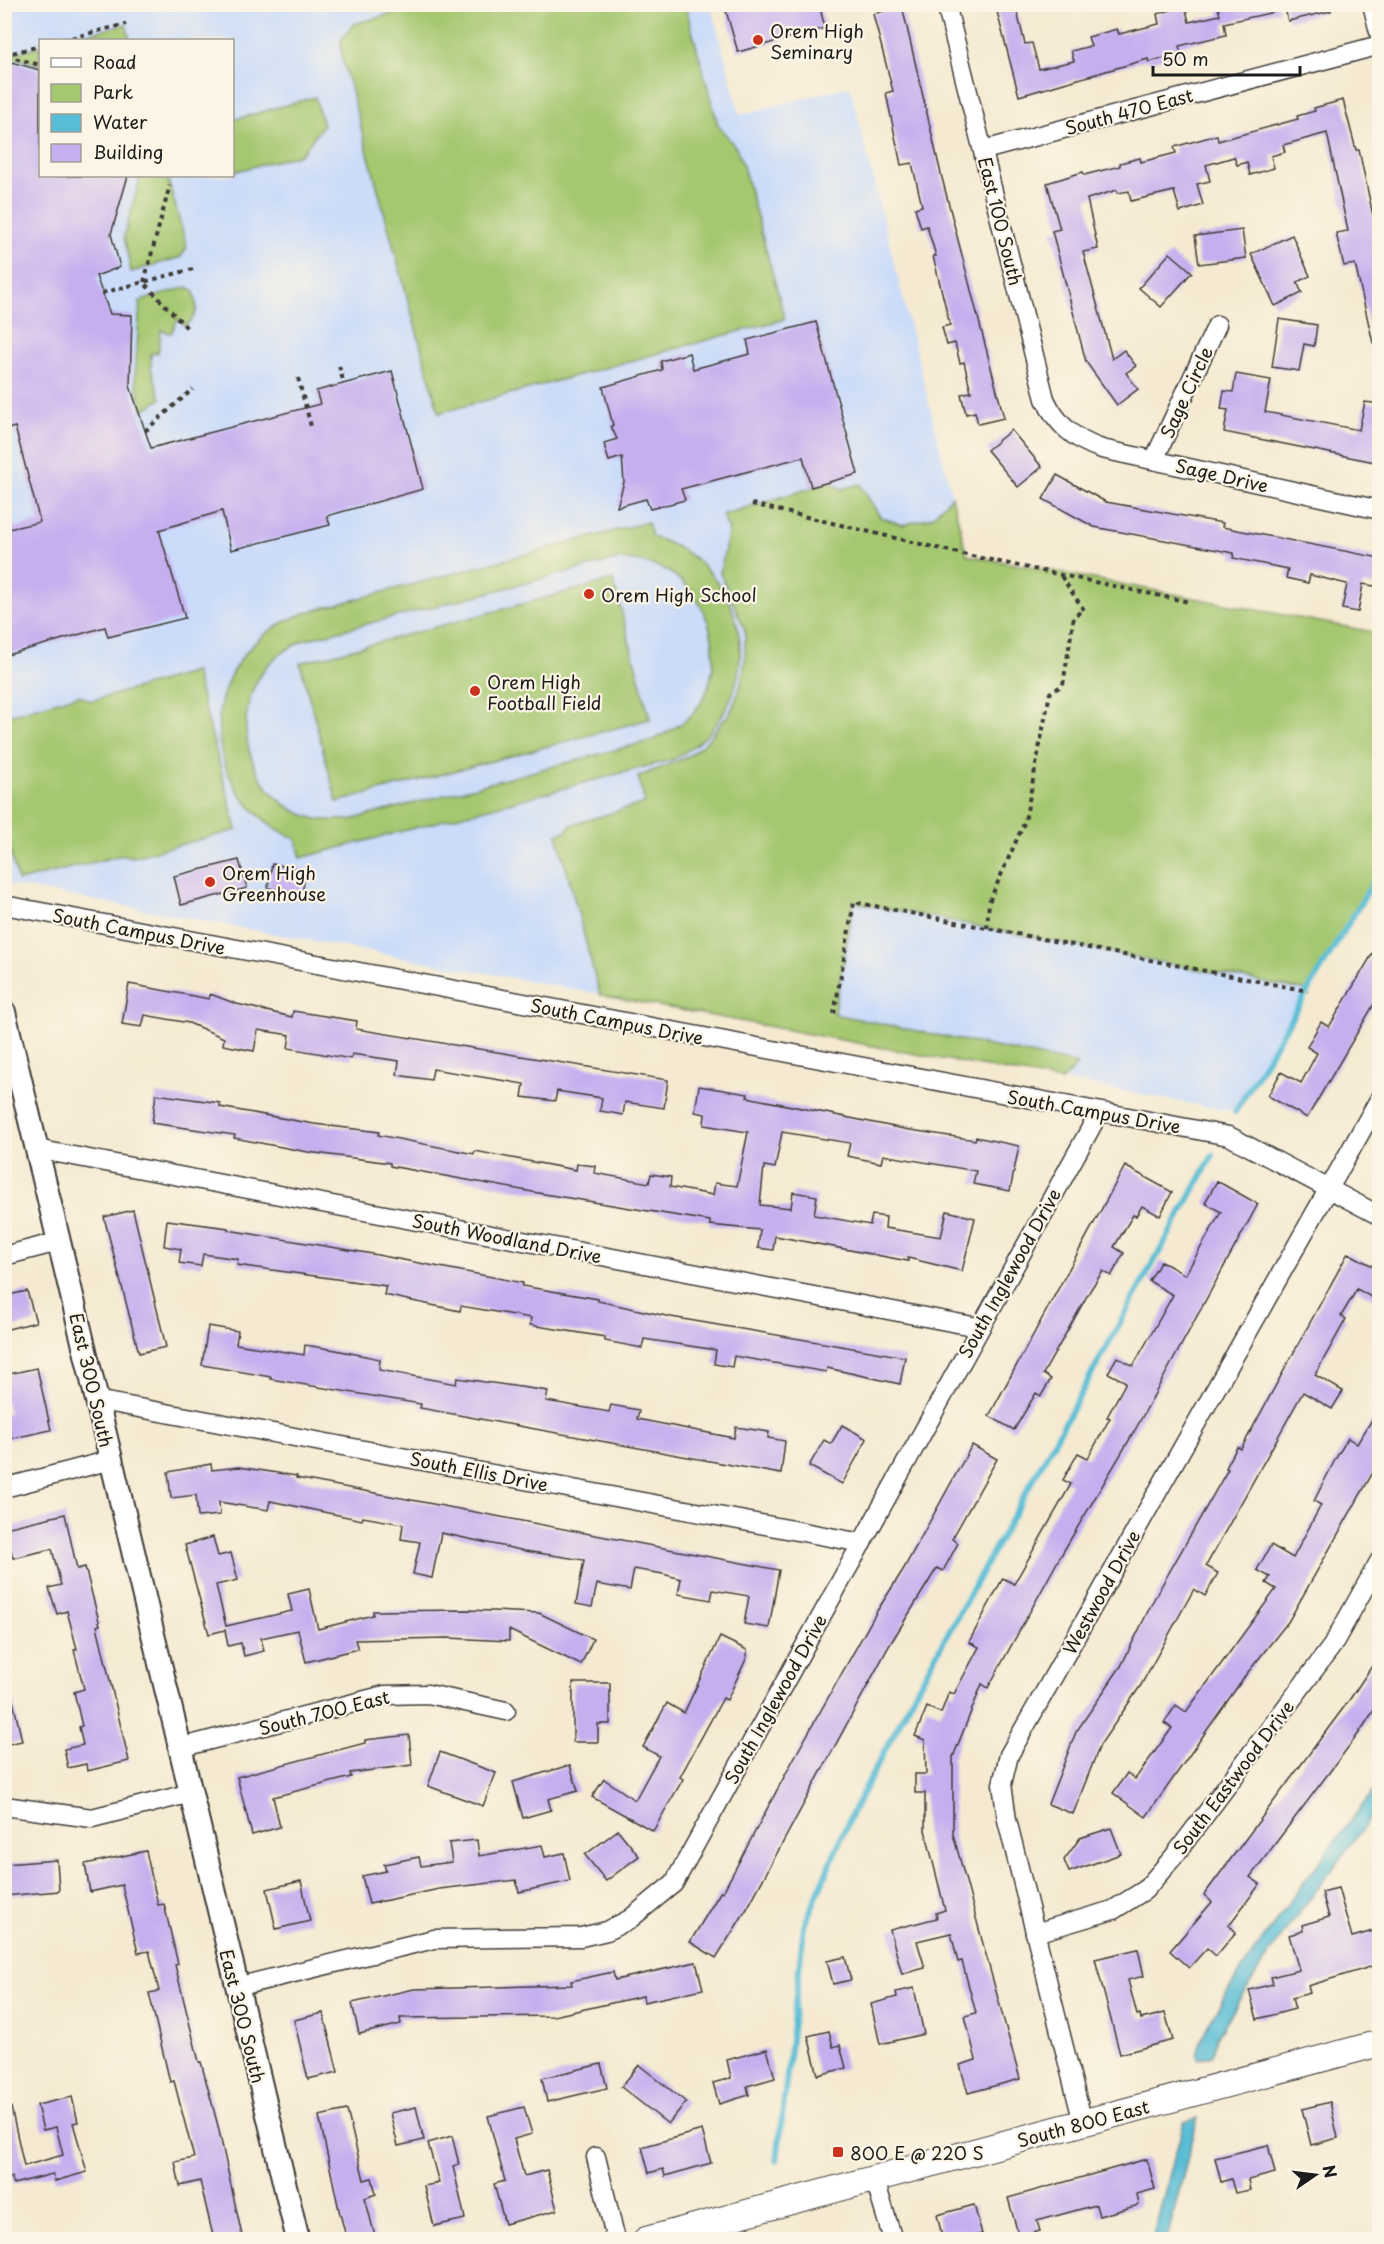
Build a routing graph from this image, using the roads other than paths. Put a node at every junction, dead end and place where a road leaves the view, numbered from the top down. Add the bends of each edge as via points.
1 (946, 4) edge
2 (1372, 4) edge
3 (1380, 36) edge
4 (1380, 45) edge
5 (984, 150) junction
6 (1217, 325) dead end
7 (1067, 432) joint
8 (1154, 460) junction
9 (1380, 510) edge
10 (4, 905) edge
11 (4, 1012) edge
12 (1380, 1098) edge
13 (1099, 1113) junction
14 (36, 1149) junction
15 (1329, 1188) junction
16 (1380, 1216) edge
17 (58, 1242) junction
18 (4, 1256) edge
19 (978, 1327) junction
20 (96, 1400) junction
21 (111, 1460) junction
22 (4, 1488) edge
23 (862, 1543) junction
24 (1380, 1560) edge
25 (506, 1711) dead end
26 (179, 1748) junction
27 (191, 1793) junction
28 (4, 1806) edge
29 (1035, 1934) junction
30 (236, 1986) junction
31 (1380, 2043) edge
32 (1083, 2123) junction
33 (596, 2157) dead end
34 (874, 2177) junction
35 (298, 2240) edge
36 (616, 2240) edge
37 (646, 2240) edge
38 (893, 2240) edge

1 - 5 street, East 100 South
2 - 3 street
4 - 5 street, South 470 East
5 - 7 street, East 100 South via 1045,399
6 - 8 street, Sage Circle
7 - 8 street, Sage Drive via 1101,449
8 - 9 street, Sage Drive
10 - 13 street, South Campus Drive
11 - 14 street, East 300 South
12 - 15 street, Westwood Drive
13 - 15 street, South Campus Drive via 1229,1136
13 - 19 street, South Inglewood Drive
14 - 17 street, East 300 South
14 - 19 street, South Woodland Drive
15 - 16 street, South Campus Drive
15 - 29 street, Westwood Drive via 1009,1755 1002,1798
17 - 18 street
17 - 20 street, East 300 South
19 - 23 street, South Inglewood Drive
20 - 21 street, East 300 South
20 - 23 street, South Ellis Drive
21 - 22 street
21 - 26 street, East 300 South
23 - 30 street, South Inglewood Drive via 674,1883 630,1919 607,1931 581,1937 434,1939
24 - 29 street, South Eastwood Drive via 1332,1646 1145,1890 1113,1910
25 - 26 street, South 700 East via 428,1694 385,1695
26 - 27 street, East 300 South
27 - 28 street via 92,1818
27 - 30 street, East 300 South
29 - 32 street, Westwood Drive
30 - 35 street, East 300 South
31 - 32 main road, South 800 East
32 - 34 main road, South 800 East
33 - 36 street
34 - 37 main road, South 800 East
34 - 38 street

